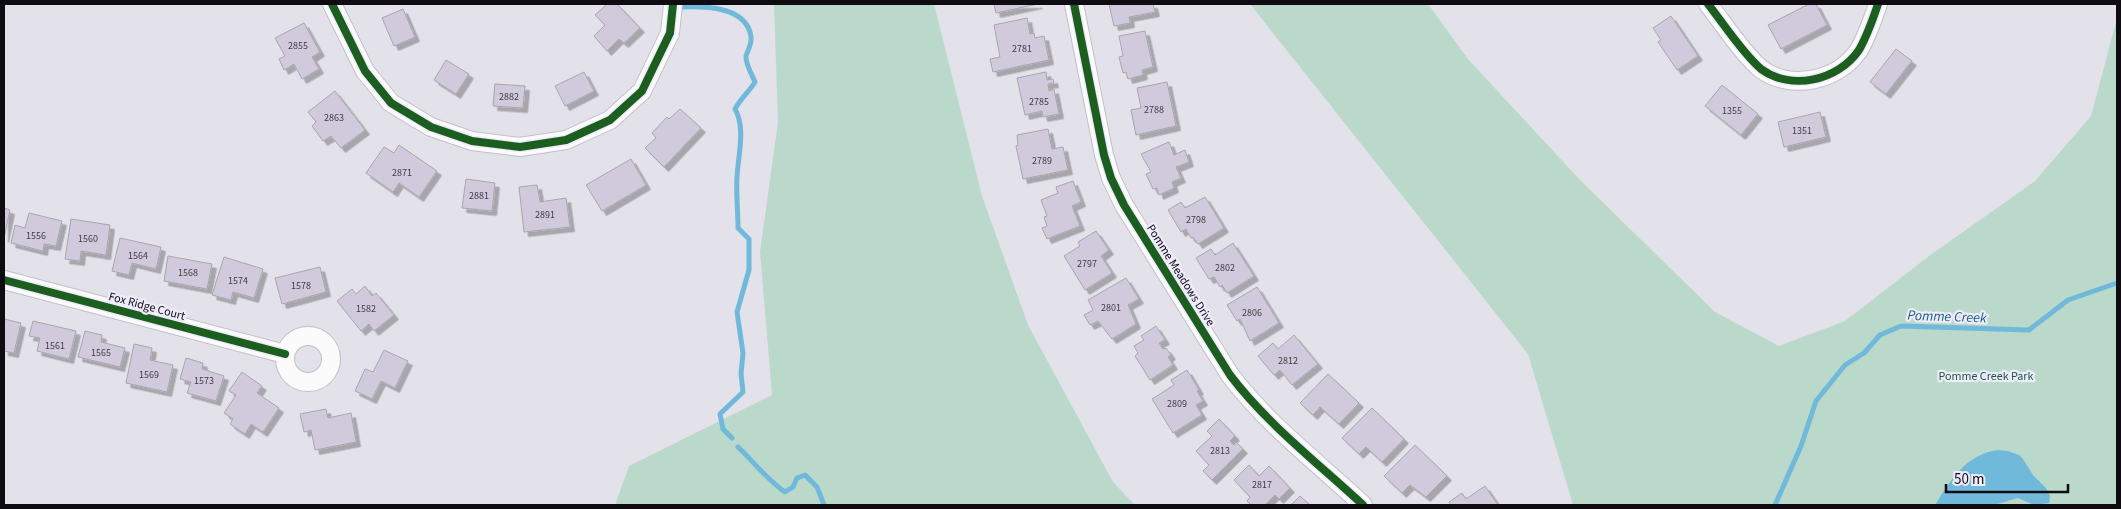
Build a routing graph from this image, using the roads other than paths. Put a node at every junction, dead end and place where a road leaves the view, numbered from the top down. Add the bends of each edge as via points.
1 (332, 4) edge
2 (673, 4) edge
3 (1074, 4) edge
4 (1708, 4) edge
5 (1878, 4) edge
6 (4, 280) edge
7 (285, 354) dead end
8 (1363, 505) edge

1 - 2 street via 365,71 391,103 431,127 472,141 520,147 566,140 610,120 642,91 670,33
3 - 8 street, Pomme Meadows Drive via 1104,155 1124,205 1241,390
4 - 5 street via 1760,68 1780,78 1803,82 1834,72 1849,62 1859,49
6 - 7 street, Fox Ridge Court

